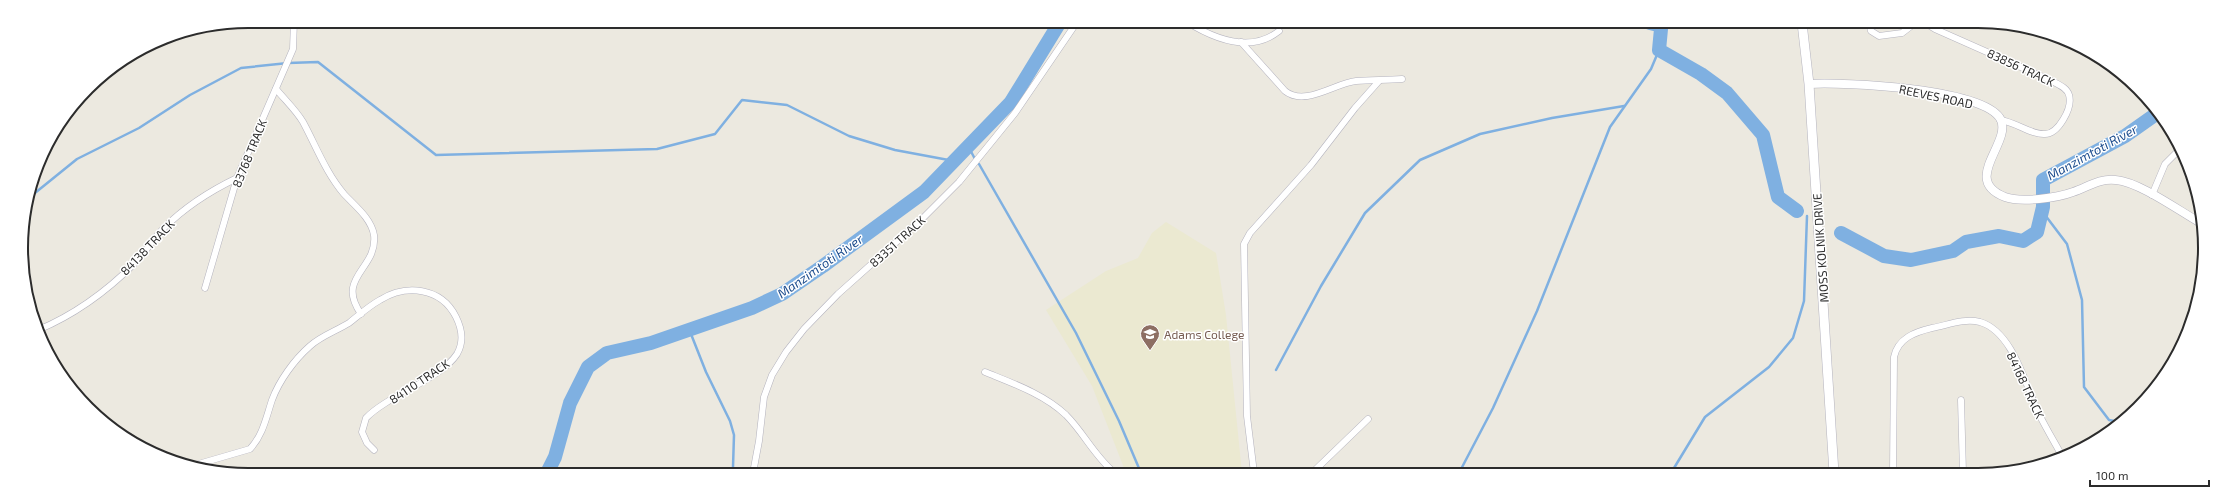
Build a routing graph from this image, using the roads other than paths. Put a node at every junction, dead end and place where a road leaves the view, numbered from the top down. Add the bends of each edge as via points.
1 (294, 28) edge
2 (1072, 28) edge
3 (1197, 28) edge
4 (1803, 28) edge
5 (1871, 28) edge
6 (1908, 28) edge
7 (1933, 28) edge
8 (1279, 31) dead end
9 (1241, 42) junction
10 (1402, 79) dead end
11 (1379, 81) junction
12 (1809, 84) junction
13 (276, 89) junction
14 (2000, 120) junction
15 (2176, 153) edge
16 (237, 178) junction
17 (2152, 195) junction
18 (2196, 220) edge
19 (204, 288) dead end
20 (361, 314) junction
21 (43, 328) edge
22 (985, 372) dead end
23 (1961, 400) dead end
24 (1368, 419) dead end
25 (374, 450) dead end
26 (2060, 452) edge
27 (201, 463) edge
28 (754, 468) edge
29 (1109, 468) edge
30 (1253, 468) edge
31 (1317, 468) edge
32 (1834, 468) edge
33 (1894, 468) edge
34 (1963, 468) edge

1 - 13 street, 83768 TRACK via 294,48
2 - 28 street, 83351 TRACK via 1015,113 959,182 922,219 838,294 786,352 772,375 764,397
3 - 9 street via 1206,33
4 - 12 main road, MOSS KOLNIK DRIVE
5 - 6 street via 1879,36 1902,33
7 - 14 street, 83856 TRACK via 2039,74 2063,87 2070,96 2061,123 2049,134 2037,133 2012,121
8 - 9 street via 1263,41
9 - 11 street via 1285,91 1293,95 1315,94 1355,82
10 - 11 street
11 - 30 street via 1311,165 1250,233 1244,244 1246,395
12 - 14 street, REEVES ROAD via 1872,84 1922,91 1977,105 1994,112
12 - 32 main road, MOSS KOLNIK DRIVE
13 - 16 street, 83768 TRACK
13 - 20 street via 302,121 337,186 367,219 372,229 372,251 352,291 354,302
14 - 17 street via 2002,127 1987,172 1988,183 2002,196 2024,199 2053,198 2108,180 2124,181
15 - 17 street via 2165,164
16 - 19 street, 83768 TRACK
16 - 21 street, 84138 TRACK via 216,189 170,222 135,262 86,303 64,318
17 - 18 street
20 - 25 street, 84110 TRACK via 390,295 403,291 425,291 434,294 450,307 462,334 460,348 450,362 366,418 362,432
20 - 27 street, 84110 TRACK via 318,339 295,362 273,399 262,432 250,449
22 - 29 street via 1029,390 1064,414
23 - 34 street
24 - 31 street
26 - 33 street, 84168 TRACK via 2005,341 1988,325 1976,321 1963,321 1920,331 1902,341 1896,350

